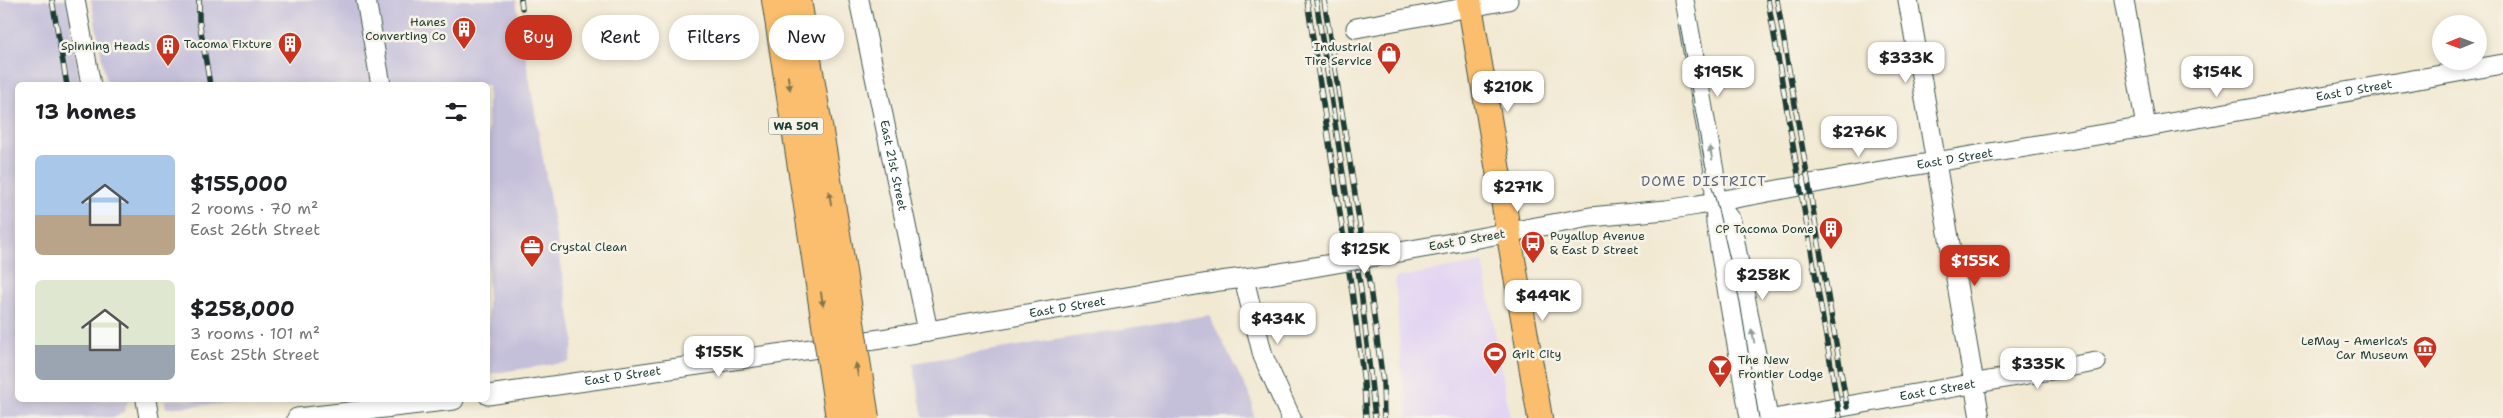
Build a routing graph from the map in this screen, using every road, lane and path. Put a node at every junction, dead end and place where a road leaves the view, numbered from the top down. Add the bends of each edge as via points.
1 (75, 0) edge
2 (366, 0) edge
3 (776, 0) edge
4 (797, 0) edge
5 (859, 0) edge
6 (1508, 0) edge
7 (1684, 0) edge
8 (1908, 0) edge
9 (2124, 0) edge
10 (1470, 3) edge
11 (1356, 28) dead end
12 (2503, 64) edge
13 (91, 82) edge
14 (380, 82) edge
15 (2146, 127) junction
16 (1937, 161) junction
17 (1716, 201) junction
18 (1508, 233) junction
19 (826, 249) junction
20 (1244, 279) junction
21 (937, 330) junction
22 (2096, 362) dead end
23 (1974, 384) junction
24 (490, 395) edge
25 (146, 402) edge
26 (426, 402) edge
27 (149, 418) edge
28 (296, 418) edge
29 (840, 418) edge
30 (865, 418) edge
31 (1291, 418) edge
32 (1540, 418) edge
33 (1750, 418) edge
34 (1768, 418) edge
35 (1779, 418) edge
36 (1980, 418) edge

1 - 13 street
2 - 14 street
3 -> 19 highway, WA 509
19 -> 4 highway, WA 509
5 - 21 street, East 21st Street
6 - 10 street
17 -> 7 street via 1714,171
8 - 16 street
9 - 15 street
10 - 11 street
10 - 18 main road
12 - 15 street, East D Street
15 - 16 street, East D Street
16 - 17 street, East D Street
16 - 23 street
17 - 18 street, East D Street via 1666,210 1590,216
17 - 33 street via 1721,255
34 -> 17 street via 1731,221
18 - 20 street, East D Street, bridge
18 - 32 main road
19 -> 29 highway, WA 509, bridge
30 -> 19 highway, WA 509, bridge
20 - 21 street, East D Street
20 - 31 street via 1264,356
21 - 24 street, East D Street
22 - 23 street, East C Street
23 - 35 street, East C Street
23 - 36 street
25 - 27 street
26 - 28 street

